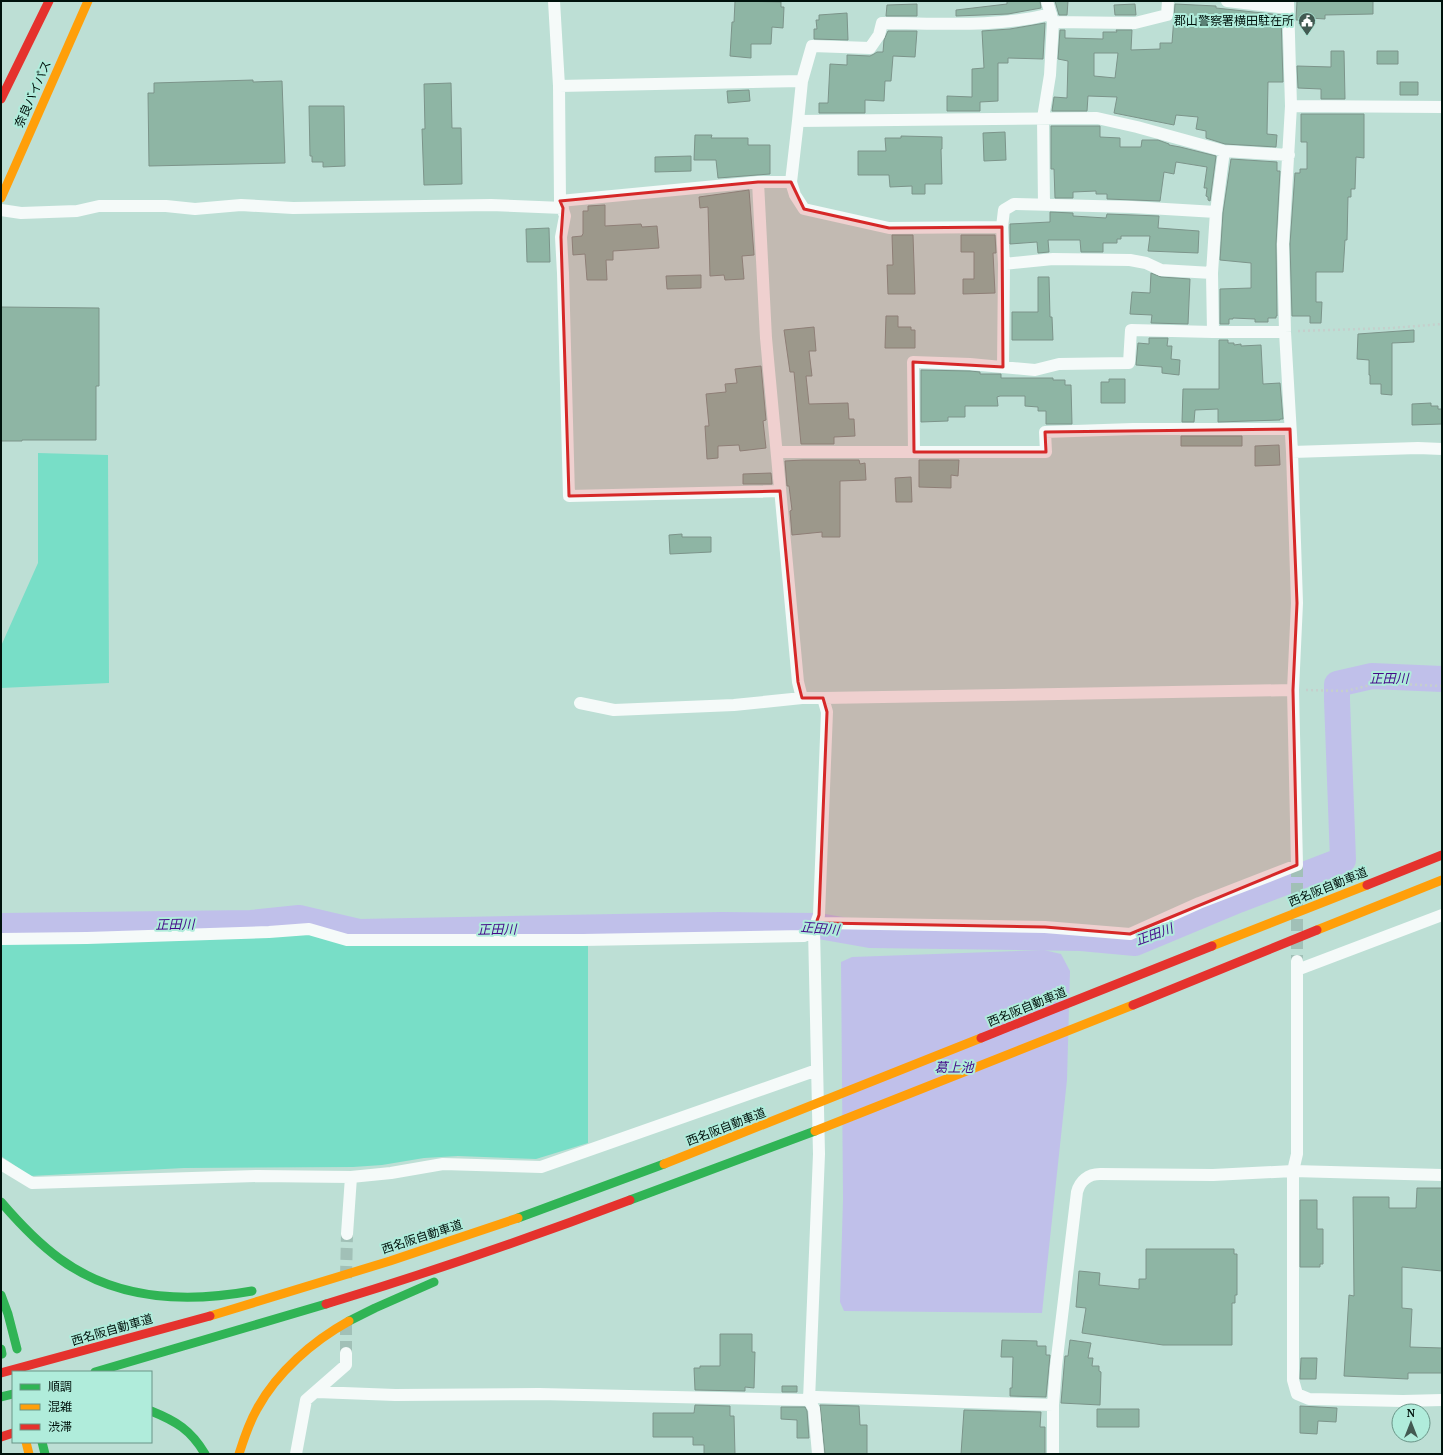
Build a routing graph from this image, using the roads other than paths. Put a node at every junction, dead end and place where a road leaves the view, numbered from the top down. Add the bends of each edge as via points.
1 (49, 1) edge
2 (554, 1) edge
3 (1047, 1) edge
4 (1168, 1) edge
5 (1227, 1) edge
6 (87, 2) edge
7 (1288, 4) edge
8 (1052, 18) junction
9 (802, 81) junction
10 (559, 86) junction
11 (1, 99) edge
12 (1291, 106) junction
13 (1442, 107) edge
14 (1043, 118) junction
15 (798, 121) junction
16 (1224, 151) junction
17 (1289, 155) junction
18 (758, 182) junction
19 (791, 182) junction
20 (1, 198) edge
21 (562, 205) junction
22 (1044, 205) junction
23 (1, 210) edge
24 (1216, 212) junction
25 (1002, 227) junction
26 (1004, 264) junction
27 (1212, 273) junction
28 (1213, 332) junction
29 (1285, 332) junction
30 (1003, 368) junction
31 (1290, 429) junction
32 (1442, 449) edge
33 (777, 452) junction
34 (914, 452) junction
35 (1292, 452) junction
36 (780, 491) junction
37 (1293, 690) junction
38 (802, 698) junction
39 (823, 698) junction
40 (580, 703) dead end
41 (1442, 854) edge
42 (1442, 880) edge
43 (1442, 915) edge
44 (814, 929) junction
45 (1, 939) edge
46 (817, 1070) junction
47 (1, 1164) edge
48 (1293, 1172) junction
49 (1442, 1175) edge
50 (352, 1177) junction
51 (1, 1202) edge
52 (517, 1218) junction
53 (550, 1230) junction
54 (347, 1234) tunnel mouth
55 (325, 1271) dead end
56 (458, 1271) dead end
57 (444, 1278) dead end
58 (258, 1289) dead end
59 (1, 1295) edge
60 (17, 1349) dead end
61 (346, 1353) tunnel mouth
62 (98, 1371) edge
63 (1, 1373) edge
64 (317, 1392) junction
65 (12, 1394) edge
66 (1, 1397) edge
67 (809, 1400) junction
68 (1442, 1400) edge
69 (1053, 1405) junction
70 (152, 1411) edge
71 (12, 1433) edge
72 (1, 1437) edge
73 (26, 1443) edge
74 (42, 1443) edge
75 (29, 1454) edge
76 (45, 1454) edge
77 (205, 1454) edge
78 (239, 1454) edge
79 (296, 1454) edge
80 (818, 1454) edge
81 (1053, 1454) edge

1 - 11 highway, 奈良バイパス
2 - 10 street
3 - 8 street
4 - 8 street via 1167,15 1135,23
5 - 7 street
6 - 20 highway, 奈良バイパス
7 - 12 street
8 - 9 street via 995,23 882,23 879,35 870,48 812,46
8 - 14 street via 1050,75
9 - 10 street
9 - 15 street
10 - 21 street
12 - 13 street
12 - 17 street
14 - 15 street
14 - 16 street via 1097,118
14 - 22 street
15 - 19 street
16 - 17 street
16 - 24 street
17 - 29 street via 1283,244
18 - 19 street
18 - 21 street
18 - 33 street via 766,338
19 - 25 street via 795,195 804,209 860,222 889,228
21 - 23 street via 293,208 241,205 195,209 99,206 77,211 21,213
21 - 36 street via 565,216 561,237 569,496
22 - 24 street
22 - 25 street via 1014,204 1004,210
24 - 27 street
25 - 26 street
26 - 27 street via 1053,259 1130,260 1146,262 1161,270
26 - 30 street
27 - 28 street
28 - 29 street
28 - 30 street via 1131,330 1129,363 1059,364 1035,370
29 - 31 street
30 - 34 street via 913,362
31 - 34 street via 1046,432 1046,452
31 - 35 street
32 - 35 street
33 - 34 street
33 - 36 street
35 - 37 street via 1297,604
36 - 38 street via 798,682
37 - 39 street
37 - 44 street via 1297,864 1130,934 1045,927 832,923 824,923
38 - 39 street
38 - 40 street via 734,705 614,710
39 - 44 street via 827,712 819,915
41 - 52 highway, 西名阪自動車道 via 790,1115
42 - 53 highway via 790,1141
43 - 48 street via 1297,965 1297,1154
44 - 45 street via 804,936 583,940 347,940 309,929 95,938
44 - 46 street
46 - 50 street via 541,1167 443,1164
46 - 67 street via 819,1154
47 - 50 street via 32,1183 258,1176
48 - 49 street
48 - 68 street via 1293,1380 1297,1394 1309,1399
48 - 69 street via 1213,1175 1094,1174 1085,1178 1077,1192
50 - 54 street
51 - 58 highway via 37,1242 58,1258 83,1274 113,1287 174,1298 213,1297
52 - 55 highway
52 - 63 highway, 西名阪自動車道 via 222,1312
53 - 56 highway
53 - 62 highway via 372,1290
57 - 78 highway via 347,1322 298,1356 269,1389 258,1406
59 - 60 highway
61 - 64 street via 346,1365
64 - 67 street
64 - 79 street via 306,1400
65 - 66 highway
67 - 69 street via 816,1397
67 - 80 street via 814,1409
69 - 81 street
70 - 77 highway via 172,1419 188,1430
71 - 72 highway
73 - 75 highway
74 - 76 highway

